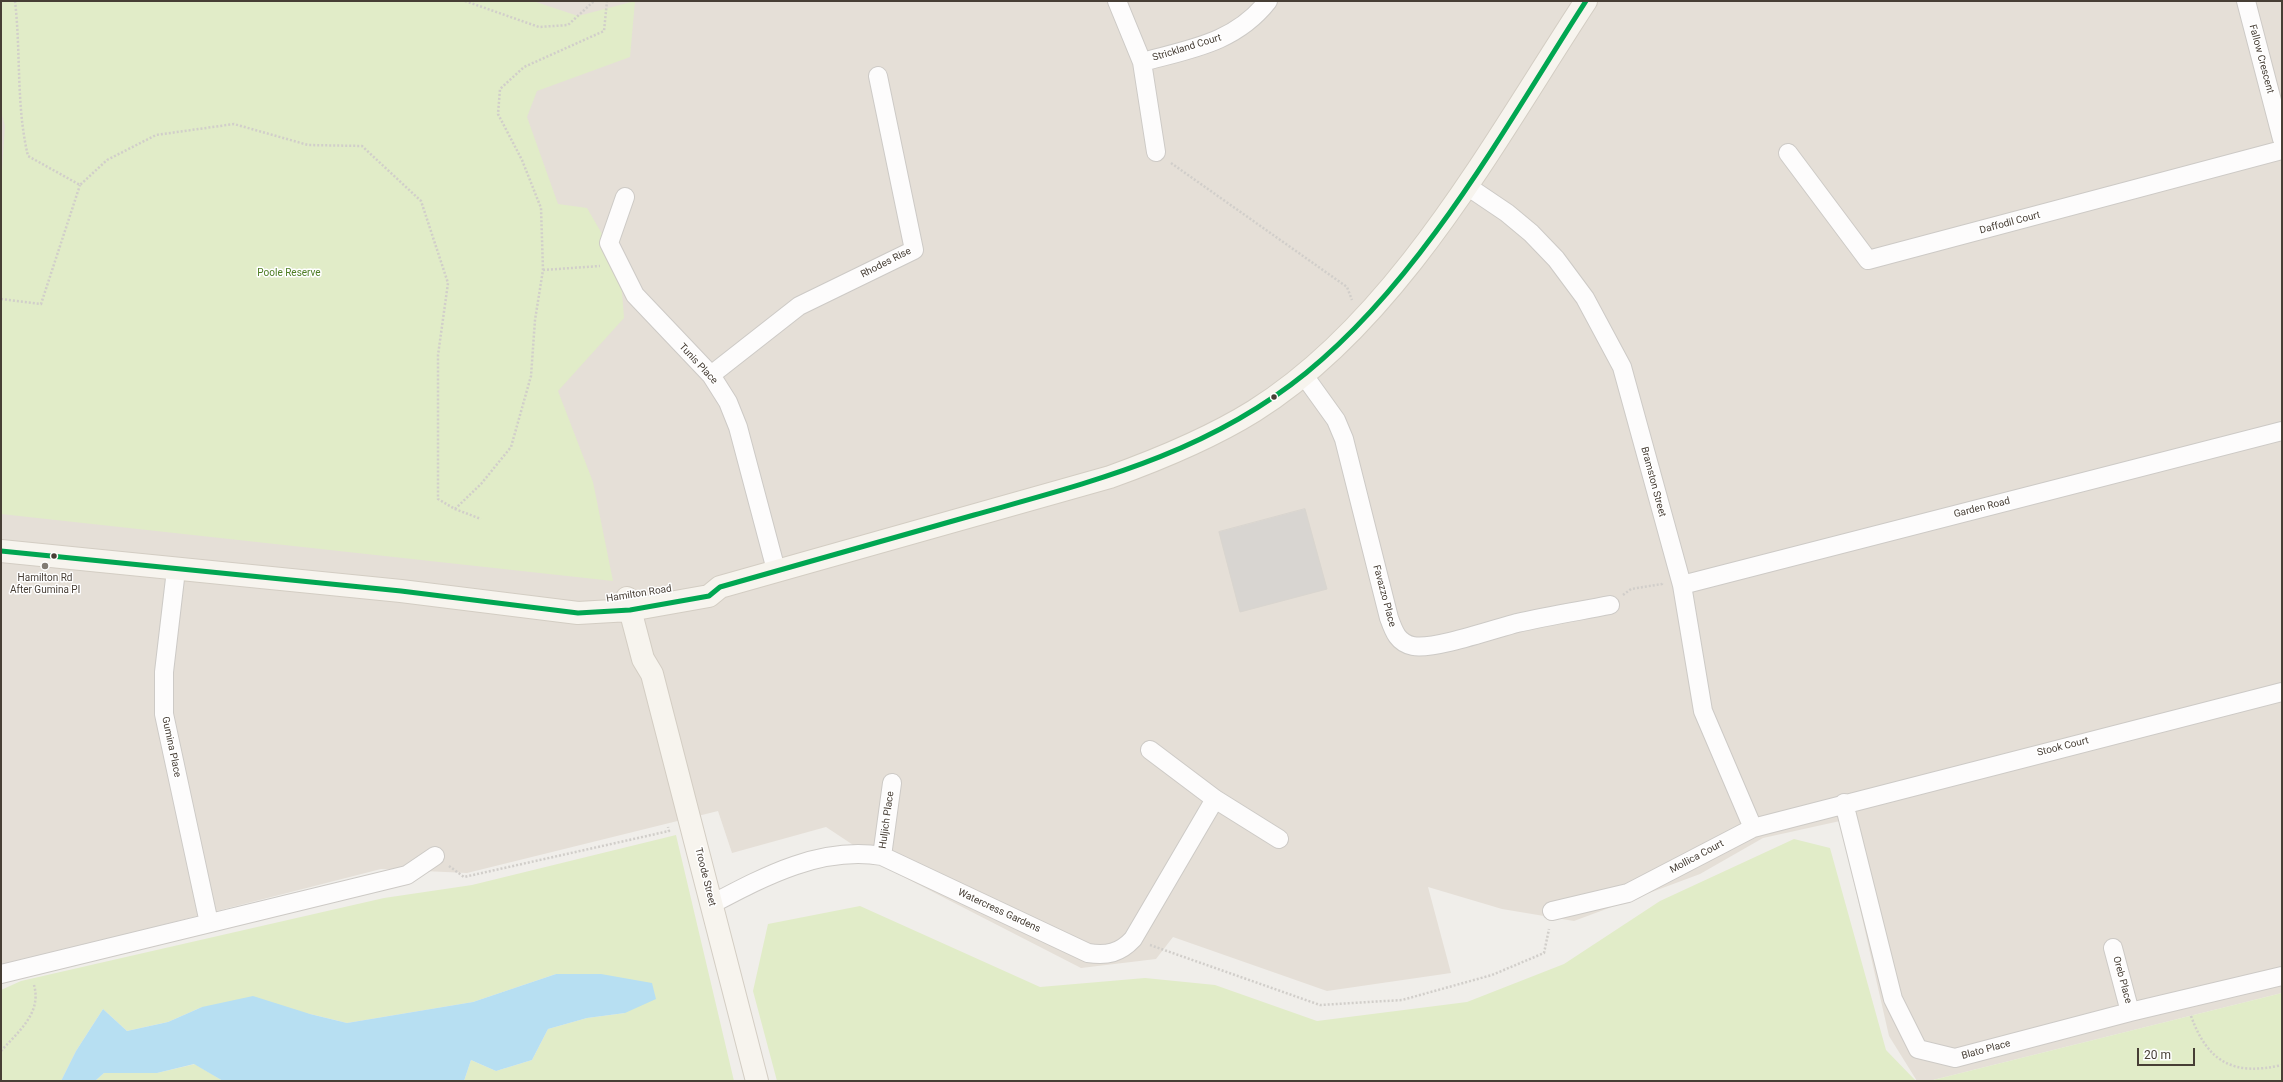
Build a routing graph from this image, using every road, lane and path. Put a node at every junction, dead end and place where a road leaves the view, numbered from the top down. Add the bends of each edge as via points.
1 (15, 1) edge
2 (465, 1) edge
3 (594, 1) edge
4 (607, 1) edge
5 (1117, 1) edge
6 (1268, 1) edge
7 (1586, 1) edge
8 (2246, 1) edge
9 (1142, 62) junction
10 (878, 76) dead end
11 (2282, 139) edge
12 (2282, 150) edge
13 (1156, 152) joint
14 (1788, 153) dead end
15 (80, 185) junction
16 (1467, 186) junction
17 (625, 197) dead end
18 (620, 265) junction
19 (543, 270) junction
20 (1, 299) edge
21 (1354, 307) dead end
22 (1303, 374) junction
23 (711, 375) junction
24 (2282, 431) edge
25 (455, 510) junction
26 (481, 519) dead end
27 (1, 551) edge
28 (176, 570) junction
29 (776, 570) junction
30 (1661, 577) dead end
31 (1682, 585) junction
32 (636, 603) junction
33 (1610, 605) joint
34 (2282, 692) edge
35 (1150, 750) dead end
36 (892, 783) dead end
37 (1214, 798) junction
38 (1844, 803) junction
39 (668, 824) dead end
40 (1753, 828) junction
41 (1279, 839) dead end
42 (435, 856) joint
43 (882, 856) junction
44 (712, 904) junction
45 (1552, 912) joint
46 (209, 923) junction
47 (1133, 939) junction
48 (2113, 948) dead end
49 (29, 968) junction
50 (1, 974) edge
51 (2282, 976) edge
52 (2184, 999) junction
53 (2130, 1012) junction
54 (1, 1051) edge
55 (2282, 1065) edge
56 (757, 1081) edge

1 - 15 path via 21,85 21,128 28,156
2 - 3 path via 539,27 568,25
4 - 19 path via 604,31 524,68 500,89 498,114 522,160 541,208
5 - 9 street, Strickland Court
6 - 9 street, Strickland Court via 1248,22 1234,32 1192,48
7 - 16 main road, Hamilton Road
8 - 11 street, Fallow Crescent
9 - 13 street, Strickland Court
10 - 23 street, Rhodes Rise via 914,250 799,306
12 - 14 street, Daffodil Court via 1868,260
13 - 21 path via 1347,287
15 - 20 path via 41,304
15 - 25 path via 107,160 156,135 234,124 308,145 362,146 421,201 448,283 438,355 438,499
16 - 22 main road, Hamilton Road via 1428,240 1362,320
16 - 31 street, Bramston Street via 1507,213 1556,259 1585,298 1602,327 1622,367
17 - 18 street, Tunis Place via 609,242
18 - 19 path
18 - 23 street, Tunis Place via 635,296
19 - 25 path via 535,320 531,376 511,447 481,484
22 - 29 main road, Hamilton Road via 1256,410 1152,462 1110,477
22 - 33 street, Favazzo Place via 1336,420 1344,439 1389,618 1400,641 1412,646 1434,645 1554,615
23 - 29 street, Tunis Place via 728,402 738,427
24 - 31 street, Garden Road
25 - 26 path
27 - 28 main road, Hamilton Road
28 - 32 main road, Hamilton Road via 401,591 578,613
28 - 46 street, Gumina Place via 164,672 164,714
29 - 32 main road, Hamilton Road via 720,587 706,582
30 - 33 path via 1662,584 1631,589
31 - 40 street, Bramston Street via 1703,711
32 - 44 main road, Troode Street via 643,659 652,674
34 - 38 street, Stook Court
35 - 37 street
36 - 43 street, Huljich Place
37 - 41 street
37 - 47 street, Watercress Gardens
38 - 40 street, Mollica Court
38 - 53 street, Blato Place via 1893,999 1918,1049 1955,1058
39 - 42 path via 669,831 464,878
40 - 45 street, Mollica Court via 1628,893
42 - 46 street via 407,875
43 - 44 street, Watercress Gardens via 861,852 806,861
43 - 47 street, Watercress Gardens via 1088,953 1113,953 1124,948
44 - 56 main road, Troode Street
45 - 47 path via 1544,953 1492,975 1402,1000 1320,1005
46 - 49 street
48 - 53 street, Oreb Place
49 - 50 street
49 - 54 path via 37,995 28,1022
51 - 52 street, Blato Place
52 - 53 street, Blato Place
52 - 55 path via 2196,1029 2216,1057 2241,1069

